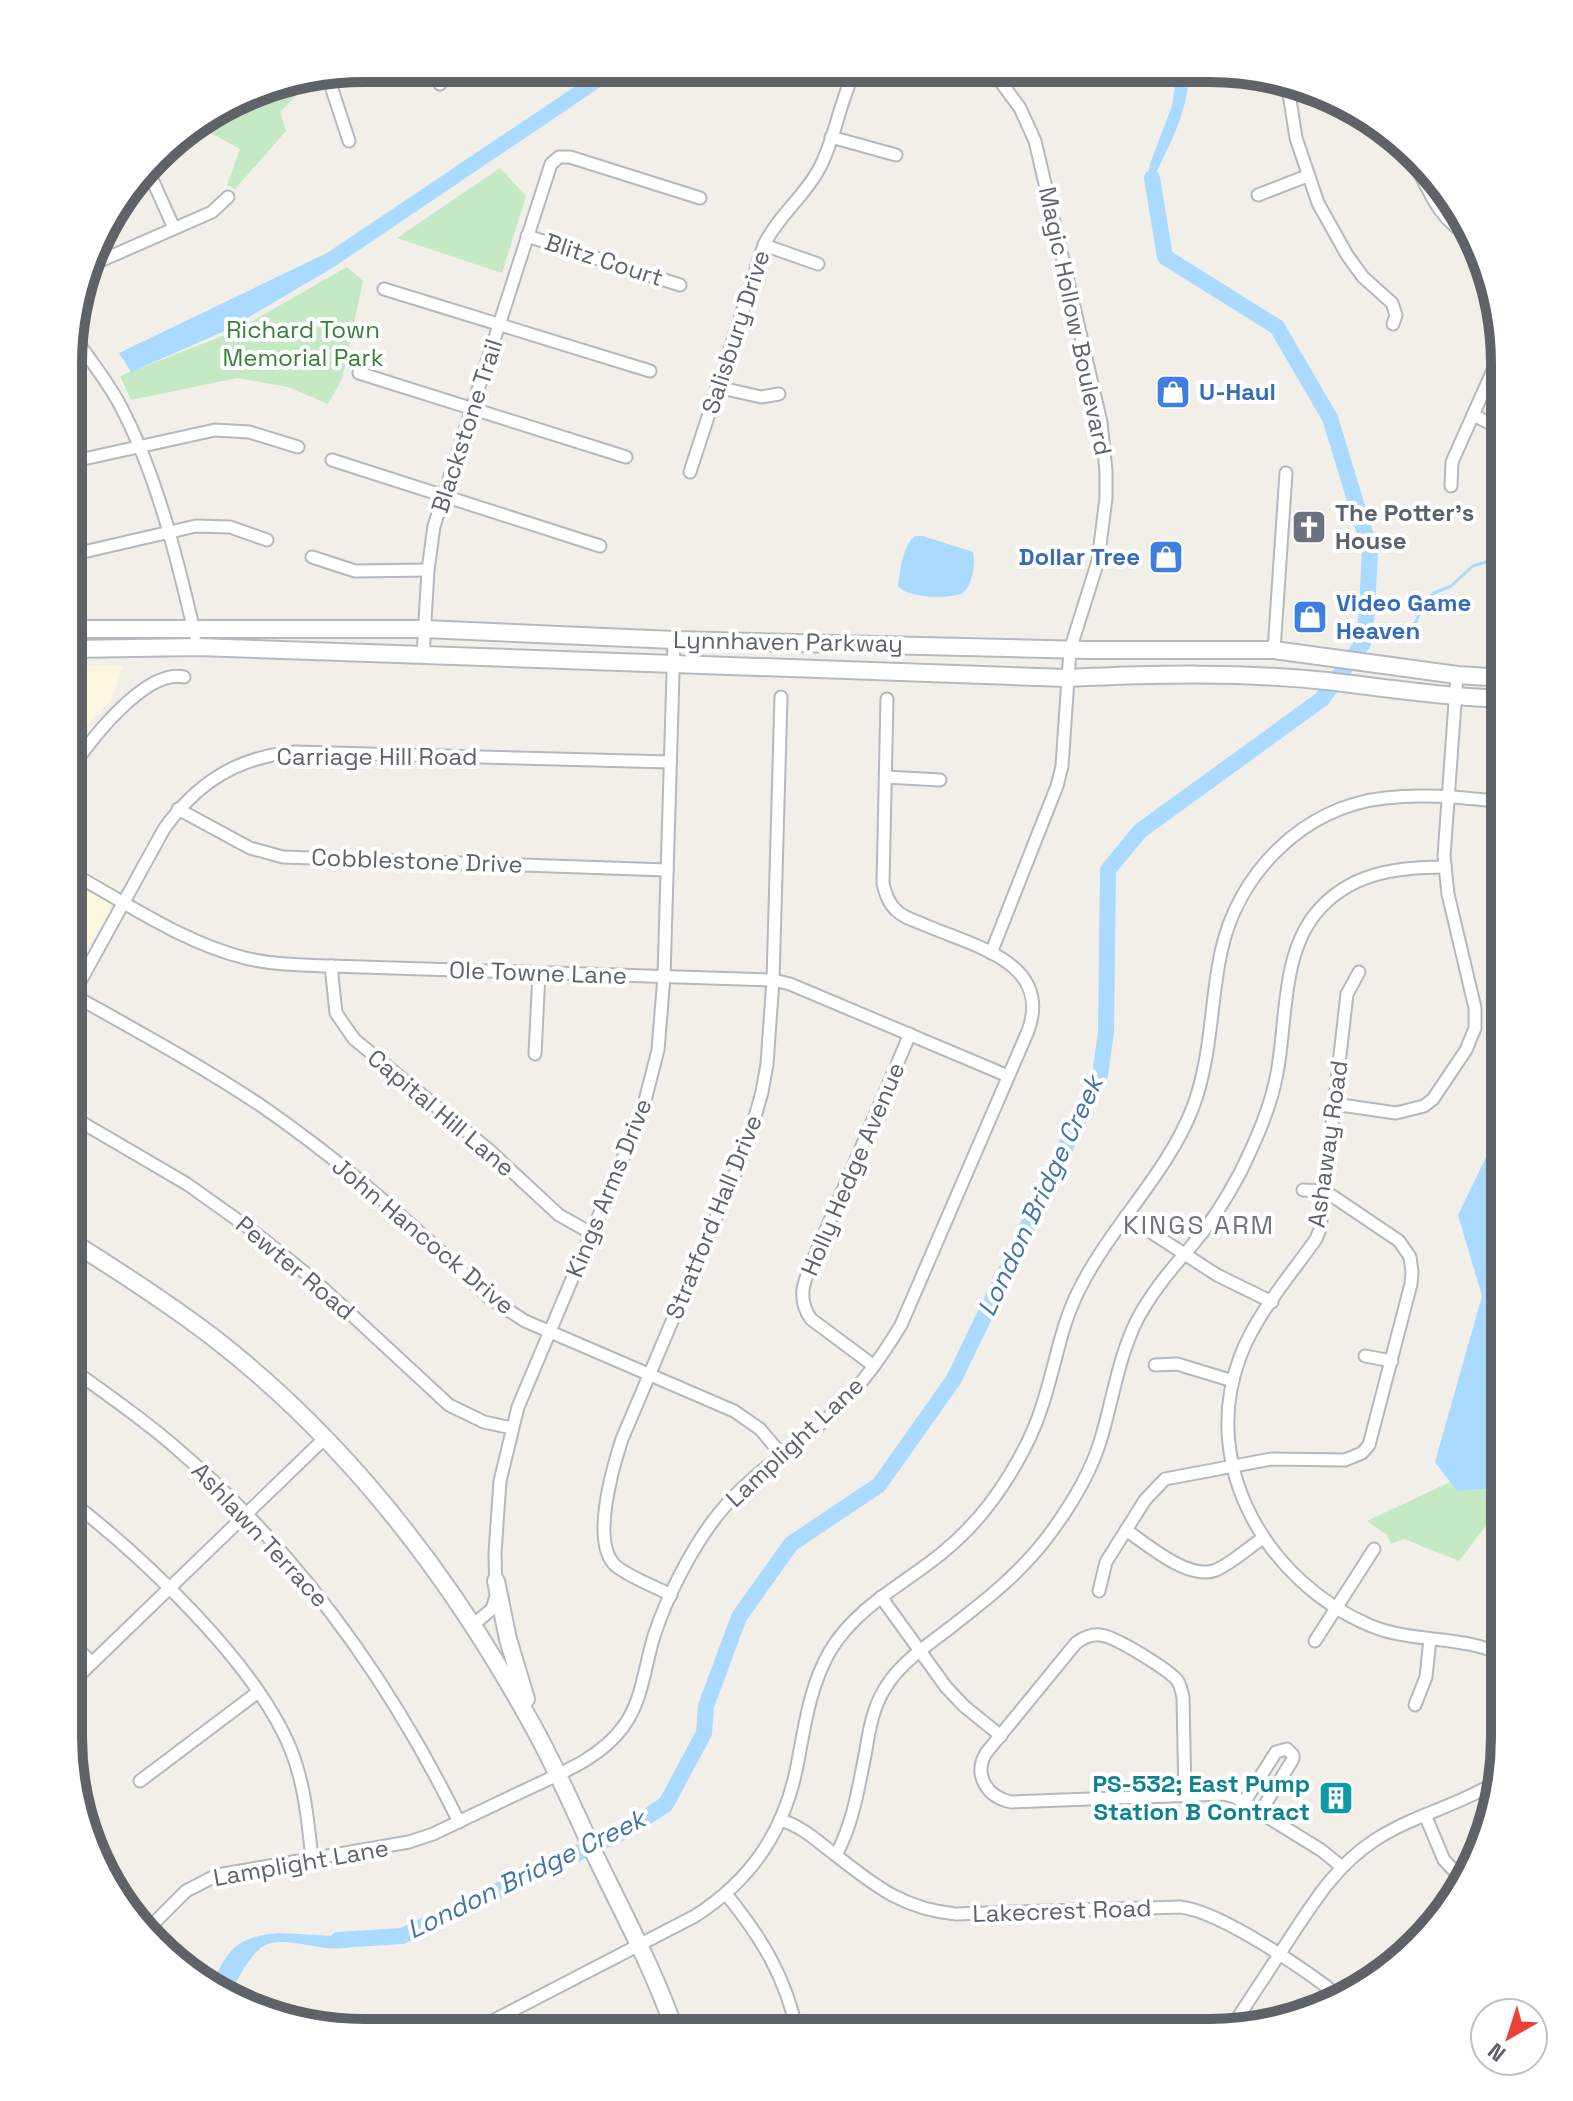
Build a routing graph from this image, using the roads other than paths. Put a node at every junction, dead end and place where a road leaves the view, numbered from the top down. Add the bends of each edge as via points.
1 (850, 82) edge
2 (1003, 82) edge
3 (330, 84) edge
4 (1289, 94) edge
5 (831, 137) junction
6 (349, 141) dead end
7 (896, 155) dead end
8 (1307, 176) junction
9 (152, 178) edge
10 (1427, 186) edge
11 (1258, 195) dead end
12 (228, 197) dead end
13 (700, 198) dead end
14 (174, 228) junction
15 (1456, 229) edge
16 (527, 236) junction
17 (764, 245) junction
18 (101, 260) edge
19 (818, 264) dead end
20 (680, 285) dead end
21 (384, 289) dead end
22 (500, 323) junction
23 (1393, 324) dead end
24 (83, 349) edge
25 (650, 371) dead end
26 (359, 373) dead end
27 (1491, 375) edge
28 (717, 387) junction
29 (779, 394) dead end
30 (472, 408) junction
31 (1473, 415) junction
32 (1491, 424) edge
33 (139, 446) junction
34 (298, 447) dead end
35 (626, 457) dead end
36 (82, 459) edge
37 (332, 460) dead end
38 (690, 472) dead end
39 (1286, 473) dead end
40 (1451, 486) dead end
41 (444, 495) junction
42 (168, 533) junction
43 (267, 540) dead end
44 (600, 546) dead end
45 (82, 552) edge
46 (312, 557) dead end
47 (428, 570) junction
48 (194, 627) junction
49 (82, 629) edge
50 (424, 629) junction
51 (674, 640) junction
52 (198, 647) junction
53 (82, 649) edge
54 (1070, 650) junction
55 (1274, 650) junction
56 (423, 656) junction
57 (672, 664) junction
58 (1185, 673) junction
59 (1457, 675) junction
60 (184, 677) dead end
61 (1491, 677) edge
62 (1068, 678) junction
63 (781, 697) dead end
64 (1455, 697) junction
65 (1491, 698) edge
66 (887, 699) dead end
67 (82, 755) edge
68 (670, 762) junction
69 (886, 777) junction
70 (940, 780) dead end
71 (1448, 796) junction
72 (1491, 800) edge
73 (178, 809) junction
74 (1445, 867) junction
75 (667, 870) junction
76 (82, 879) edge
77 (124, 902) junction
78 (991, 953) junction
79 (331, 966) junction
80 (1359, 972) dead end
81 (539, 973) junction
82 (664, 976) junction
83 (82, 978) edge
84 (773, 980) junction
85 (82, 1004) edge
86 (910, 1034) junction
87 (535, 1054) dead end
88 (1008, 1076) junction
89 (1334, 1104) junction
90 (82, 1123) edge
91 (1303, 1190) dead end
92 (1325, 1191) junction
93 (1126, 1216) junction
94 (591, 1233) junction
95 (82, 1248) edge
96 (1184, 1254) junction
97 (1272, 1302) junction
98 (549, 1332) junction
99 (1365, 1356) dead end
100 (1392, 1361) junction
101 (1155, 1365) dead end
102 (874, 1366) junction
103 (648, 1375) junction
104 (82, 1377) edge
105 (1233, 1381) junction
106 (512, 1428) junction
107 (325, 1438) junction
108 (782, 1455) junction
109 (1231, 1466) junction
110 (82, 1511) edge
111 (246, 1514) junction
112 (1126, 1530) junction
113 (1263, 1538) junction
114 (1374, 1549) dead end
115 (496, 1581) junction
116 (169, 1589) junction
117 (1099, 1591) dead end
118 (671, 1595) junction
119 (881, 1597) junction
120 (1336, 1608) junction
121 (473, 1625) junction
122 (1430, 1639) junction
123 (1315, 1641) dead end
124 (1490, 1649) edge
125 (920, 1651) junction
126 (82, 1653) edge
127 (92, 1663) junction
128 (82, 1673) edge
129 (258, 1692) junction
130 (1415, 1705) dead end
131 (530, 1720) junction
132 (1001, 1736) junction
133 (557, 1775) junction
134 (140, 1781) dead end
135 (1487, 1787) edge
136 (1185, 1796) junction
137 (1245, 1801) junction
138 (1261, 1811) junction
139 (1425, 1815) junction
140 (781, 1820) junction
141 (459, 1822) junction
142 (836, 1855) junction
143 (312, 1859) junction
144 (1342, 1867) junction
145 (1455, 1874) edge
146 (726, 1894) junction
147 (153, 1924) edge
148 (638, 1944) junction
149 (1279, 1956) junction
150 (1331, 1991) edge
151 (1238, 2017) edge
152 (496, 2019) edge
153 (670, 2019) edge
154 (794, 2019) edge

1 - 5 street, Salisbury Drive
2 - 54 street, Magic Hollow Boulevard via 1035,141 1105,447 1106,498 1098,561
3 - 6 street
4 - 8 street
5 - 7 street
5 - 17 street, Salisbury Drive via 817,173
8 - 11 street
8 - 23 street via 1347,255 1392,303
9 - 14 street
10 - 15 street
12 - 14 street via 212,212
13 - 16 street, Blackstone Trail via 564,156 551,164
14 - 18 street
16 - 20 street, Blitz Court
16 - 22 street, Blackstone Trail
17 - 19 street
17 - 28 street, Salisbury Drive
21 - 22 street
22 - 25 street
22 - 30 street, Blackstone Trail
24 - 33 street
26 - 30 street
27 - 31 street
28 - 29 street via 761,397
28 - 38 street, Salisbury Drive
30 - 35 street
30 - 41 street, Blackstone Trail
31 - 32 street
31 - 40 street via 1452,462
33 - 34 street via 215,430 249,432
33 - 36 street
33 - 42 street
37 - 41 street
39 - 55 street
41 - 44 street
41 - 47 street, Blackstone Trail
42 - 43 street via 213,525
42 - 45 street
42 - 48 street
46 - 47 street via 355,571
47 - 50 street, Blackstone Trail
48 - 49 main road, Lynnhaven Parkway
48 - 50 main road, Lynnhaven Parkway
48 - 52 street
50 - 51 main road, Lynnhaven Parkway
50 - 56 street, Blackstone Trail
51 - 54 main road, Lynnhaven Parkway
51 - 57 street, Kings Arms Drive
52 - 53 main road, Lynnhaven Parkway
52 - 56 main road, Lynnhaven Parkway
54 - 55 main road, Lynnhaven Parkway
54 - 62 street, Magic Hollow Boulevard
55 - 58 main road via 1255,666
55 - 59 main road, Lynnhaven Parkway
56 - 57 main road, Lynnhaven Parkway
57 - 62 main road, Lynnhaven Parkway
57 - 68 street, Kings Arms Drive
58 - 62 main road, Lynnhaven Parkway
58 - 64 main road, Lynnhaven Parkway via 1327,681
59 - 61 main road, Lynnhaven Parkway
59 - 64 street
60 - 67 street via 167,677 134,698 107,721
62 - 78 street via 1057,786
63 - 84 street, Stratford Hall Drive
64 - 65 main road, Lynnhaven Parkway
64 - 71 street
66 - 69 street, Lamplight Lane
68 - 73 street, Carriage Hill Road via 279,753 227,770
68 - 75 street, Kings Arms Drive
69 - 70 street
69 - 78 street, Lamplight Lane via 883,884 889,902 903,916
71 - 72 street
71 - 74 street
71 - 93 street via 1386,798 1340,809 1288,840 1253,877 1224,939 1205,1067 1192,1110
73 - 75 street, Cobblestone Drive via 250,848 283,857
73 - 77 street, Carriage Hill Road
74 - 89 street via 1475,1008 1472,1039 1424,1106 1396,1113
74 - 96 street via 1369,875 1329,900 1307,926 1291,969 1277,1073 1264,1118 1239,1175
75 - 82 street, Kings Arms Drive
76 - 77 street, Ole Towne Lane
77 - 79 street, Ole Towne Lane via 222,952 269,963
77 - 83 street, Carriage Hill Road
78 - 88 street, Lamplight Lane via 1019,971 1033,1002 1032,1020
79 - 81 street, Ole Towne Lane
79 - 94 street, Capital Hill Lane via 336,1013 354,1039 559,1215
80 - 89 street, Ashaway Road via 1347,994
81 - 82 street, Ole Towne Lane
81 - 87 street
82 - 84 street, Ole Towne Lane
82 - 94 street, Kings Arms Drive via 652,1080
84 - 86 street, Ole Towne Lane
84 - 103 street, Stratford Hall Drive via 767,1064 747,1145
85 - 98 street, John Hancock Drive via 262,1106 381,1197 488,1297
86 - 88 street, Ole Towne Lane
86 - 102 street, Holly Hedge Avenue via 803,1285 805,1311 811,1319
88 - 102 street, Lamplight Lane via 915,1296
89 - 92 street, Ashaway Road
90 - 106 street, Pewter Road via 187,1184 253,1231 449,1405
91 - 92 street
92 - 97 street, Ashaway Road via 1316,1239
92 - 100 street via 1399,1241 1410,1257 1411,1284
93 - 96 street
93 - 119 street via 1074,1301 1043,1405 1011,1473 961,1536
94 - 98 street, Kings Arms Drive
95 - 107 main road via 211,1336
96 - 97 street
96 - 125 street via 1139,1317 1092,1463 1060,1520 1007,1582
97 - 105 street, Ashaway Road via 1245,1346
98 - 103 street, John Hancock Drive
98 - 106 street, Kings Arms Drive
99 - 100 street
100 - 109 street via 1374,1436 1362,1453 1345,1460 1271,1459
101 - 105 street via 1177,1364
102 - 108 street, Lamplight Lane via 839,1407
103 - 108 street, John Hancock Drive via 748,1419
103 - 118 street, Stratford Hall Drive via 615,1464 605,1521 606,1550 615,1565
104 - 111 street, Ashlawn Terrace via 176,1447
105 - 109 street, Ashaway Road via 1227,1433
106 - 115 street, Kings Arms Drive via 498,1505
107 - 111 street
107 - 121 main road via 390,1511
108 - 118 street, Lamplight Lane via 719,1514
109 - 112 street via 1165,1479
109 - 113 street, Ashaway Road
110 - 116 street
111 - 116 street
111 - 141 street, Ashlawn Terrace via 309,1583 377,1676
112 - 113 street via 1185,1569 1202,1573 1220,1568
112 - 117 street via 1106,1562
113 - 120 street, Ashaway Road
114 - 120 street
115 - 121 street, Kings Arms Drive via 495,1604
115 - 131 main road, Kings Arms Drive
116 - 127 street
116 - 129 street
118 - 133 street, Lamplight Lane via 631,1716 611,1742
119 - 125 street
119 - 140 street via 839,1638 820,1670
120 - 122 street, Ashaway Road via 1373,1627
120 - 123 street
121 - 131 main road
122 - 124 street, Ashaway Road
122 - 130 street via 1426,1677
125 - 132 street via 964,1706
125 - 142 street via 892,1677 876,1705 855,1807
126 - 127 street
127 - 128 street
129 - 134 street
129 - 143 street via 293,1754
131 - 133 main road
132 - 136 street via 981,1766 983,1781 995,1797 1011,1802
132 - 136 street via 1076,1643 1108,1636 1180,1686
133 - 141 street, Lamplight Lane
133 - 148 main road
135 - 139 street
136 - 137 street via 1223,1794
137 - 138 street
137 - 138 street via 1276,1752 1287,1749 1293,1759
138 - 144 street
139 - 144 street via 1373,1841
139 - 145 street
140 - 142 street, Lakecrest Road
140 - 146 street via 761,1856
141 - 143 street, Lamplight Lane via 409,1842
142 - 149 street, Lakecrest Road via 882,1891 924,1909 956,1914 1186,1908 1215,1916
143 - 147 street, Lamplight Lane via 234,1870 201,1882
144 - 149 street
146 - 148 street
146 - 154 street via 766,1945
148 - 152 street
148 - 153 main road
149 - 150 street, Lakecrest Road
149 - 151 street

